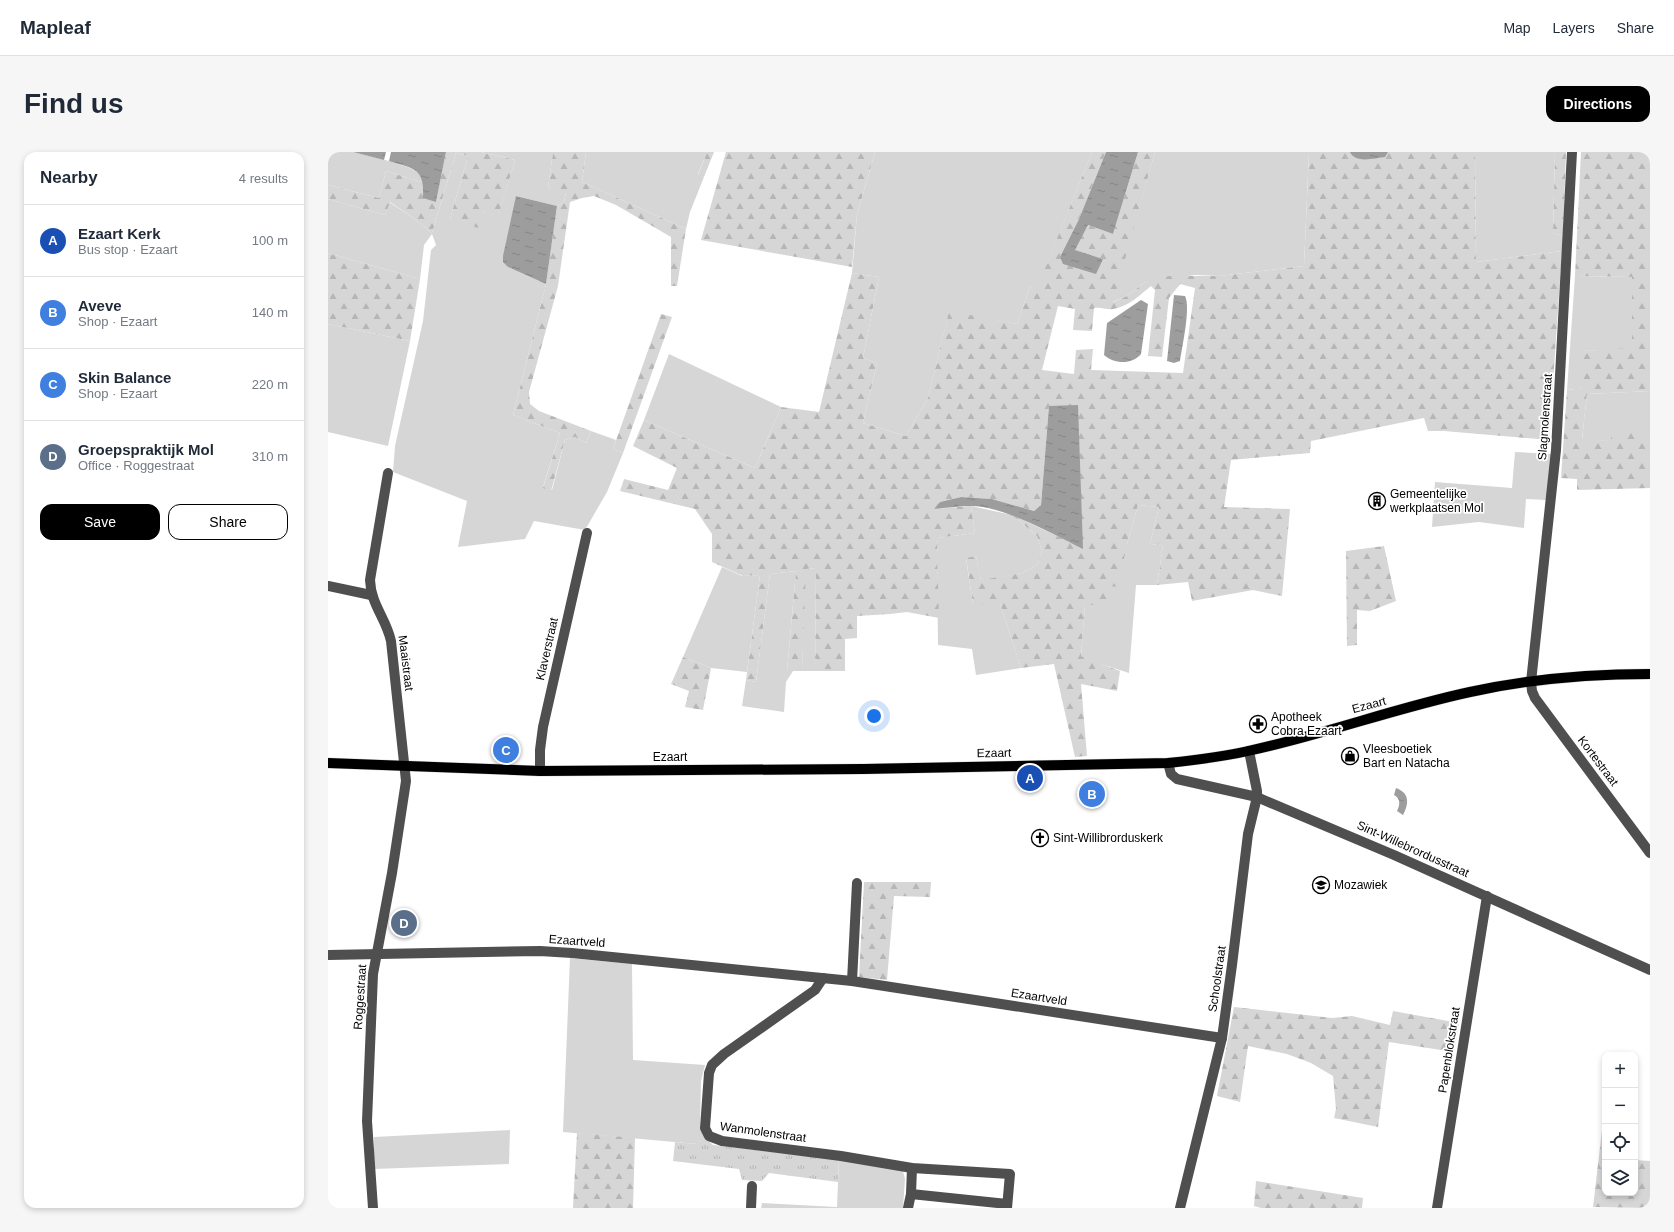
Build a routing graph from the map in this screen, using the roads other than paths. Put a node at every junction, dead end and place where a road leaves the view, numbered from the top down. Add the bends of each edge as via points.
1 (1572, 152) edge
2 (388, 473) dead end
3 (587, 533) dead end
4 (328, 586) edge
5 (371, 596) junction
6 (1650, 674) edge
7 (1531, 682) junction
8 (1249, 751) junction
9 (328, 763) edge
10 (1168, 763) junction
11 (404, 767) junction
12 (540, 771) junction
13 (1257, 797) junction
14 (1650, 853) edge
15 (857, 883) dead end
16 (1487, 896) junction
17 (376, 954) junction
18 (328, 955) edge
19 (1650, 970) edge
20 (823, 978) junction
21 (852, 982) junction
22 (1222, 1038) junction
23 (912, 1168) junction
24 (752, 1186) dead end
25 (911, 1194) junction
26 (1007, 1206) edge
27 (373, 1208) edge
28 (751, 1208) edge
29 (908, 1208) edge
30 (1180, 1208) edge
31 (1437, 1208) edge

1 - 7 street, Slagmolenstraat via 1556,450
2 - 5 street, Maaistraat via 370,580
3 - 12 street, Klaverstraat via 546,712 540,750
4 - 5 street
5 - 11 street, Maaistraat via 388,629 391,641
6 - 7 main road, Ezaart
7 - 8 main road, Ezaart via 1470,692
7 - 14 street, Kortestraat via 1535,698
8 - 10 main road, Ezaart
8 - 13 street, Schoolstraat
9 - 11 main road, Ezaart
10 - 12 main road, Ezaart via 863,769
10 - 13 street, Sint-Willebrordusstraat via 1171,774 1177,779
11 - 12 main road, Ezaart
11 - 17 street, Roggestraat via 406,781 380,943
13 - 16 street, Sint-Willebrordusstraat
13 - 22 street, Schoolstraat via 1248,834
15 - 21 street
16 - 19 street, Sint-Willebrordusstraat
16 - 31 street, Papenblokstraat
17 - 18 street, Ezaartveld
17 - 20 street, Ezaartveld via 540,951
17 - 27 street, Roggestraat via 367,1121
20 - 21 street, Ezaartveld
20 - 23 street, Wanmolenstraat via 815,990 712,1065 709,1073 705,1128 709,1136 722,1141
21 - 22 street, Ezaartveld
22 - 30 street, Schoolstraat
23 - 25 street
23 - 26 street, Wanmolenstraat via 1010,1174
24 - 28 street
25 - 26 street, Wanmolenstraat
25 - 29 street

